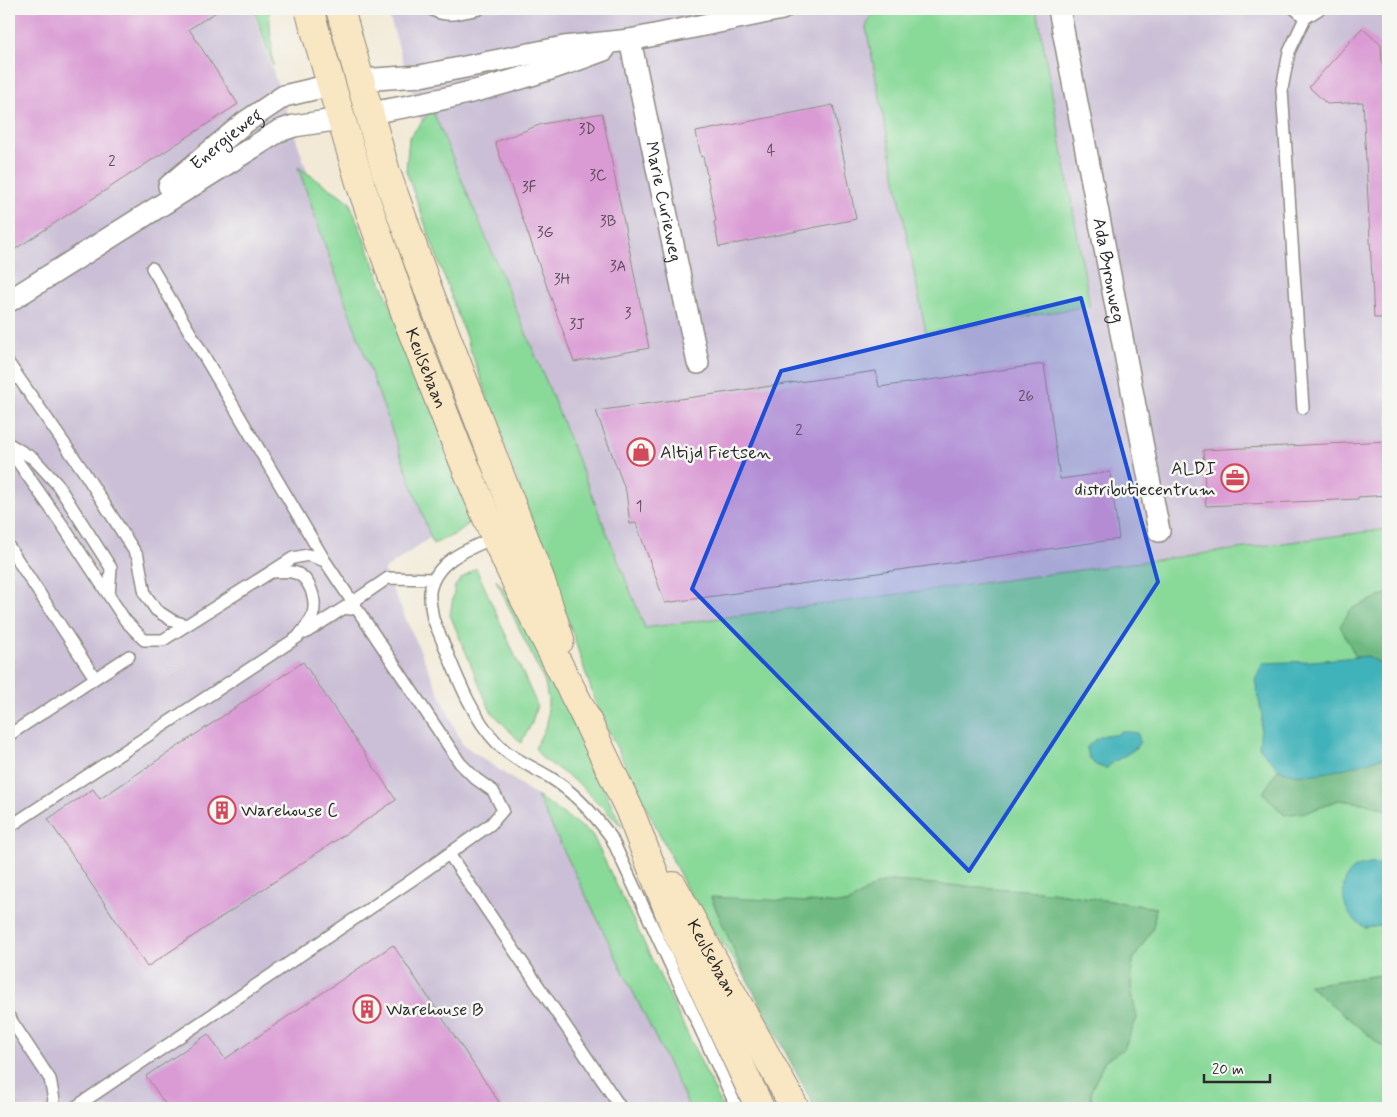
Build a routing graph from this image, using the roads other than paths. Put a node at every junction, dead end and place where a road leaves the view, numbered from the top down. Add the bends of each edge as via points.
1 (309, 9) edge
2 (340, 9) edge
3 (431, 9) edge
4 (479, 9) edge
5 (782, 9) edge
6 (1059, 9) edge
7 (1295, 9) edge
8 (1319, 9) edge
9 (1305, 18) junction
10 (630, 40) junction
11 (360, 80) junction
12 (331, 85) junction
13 (370, 113) junction
14 (341, 119) junction
15 (110, 236) junction
16 (152, 268) dead end
17 (9, 301) edge
18 (698, 363) dead end
19 (9, 364) edge
20 (1303, 408) dead end
21 (9, 444) edge
22 (9, 449) edge
23 (1160, 531) dead end
24 (507, 532) junction
25 (9, 547) edge
26 (325, 562) junction
27 (270, 572) junction
28 (434, 579) junction
29 (109, 596) junction
30 (351, 607) junction
31 (186, 625) junction
32 (298, 637) junction
33 (129, 656) dead end
34 (96, 678) junction
35 (9, 734) edge
36 (629, 809) junction
37 (9, 827) edge
38 (449, 854) junction
39 (9, 1017) edge
40 (52, 1108) edge
41 (74, 1108) edge
42 (621, 1108) edge
43 (737, 1108) edge
44 (760, 1108) edge
45 (795, 1108) edge

1 - 12 main road, Keulsebaan
2 - 11 main road, Keulsebaan
3 - 4 lane via 446,15
5 - 10 street
6 - 23 street, Ada Byronweg
7 - 9 lane
8 - 9 lane
9 - 20 lane via 1289,52 1282,89
10 - 11 street via 564,47 420,76
10 - 13 street via 558,67 452,98
10 - 18 street, Marie Curieweg
11 - 12 main road, Energieweg
11 - 13 main road, Keulsebaan
12 - 14 main road, Keulsebaan
12 - 15 street, Energieweg via 284,96 244,123
13 - 14 main road, Energieweg
13 - 24 main road, Keulsebaan via 386,172
14 - 15 street, Energieweg via 279,131
14 - 24 main road, Keulsebaan via 408,322
15 - 17 street, Energieweg
16 - 26 lane
19 - 31 lane via 138,557 145,594 156,610 173,622
21 - 29 lane via 34,459 57,484 111,568
22 - 29 lane
24 - 28 lane via 452,559
24 - 36 main road, Keulsebaan via 520,590
25 - 34 lane
26 - 27 lane via 308,555 293,558
26 - 30 lane
27 - 31 lane
27 - 32 lane via 292,572 304,577 310,587 314,609
28 - 30 lane via 388,578
28 - 43 lane via 430,592 434,619 472,710 498,745 567,790 611,836
29 - 31 lane via 144,640 163,640
30 - 32 lane
30 - 38 lane via 460,763 493,791 503,810 491,824
32 - 37 lane
33 - 34 lane
34 - 35 lane
36 - 44 main road, Keulsebaan via 676,930
36 - 45 main road, Keulsebaan
38 - 41 lane
38 - 42 lane
39 - 40 lane via 50,1079 54,1100

